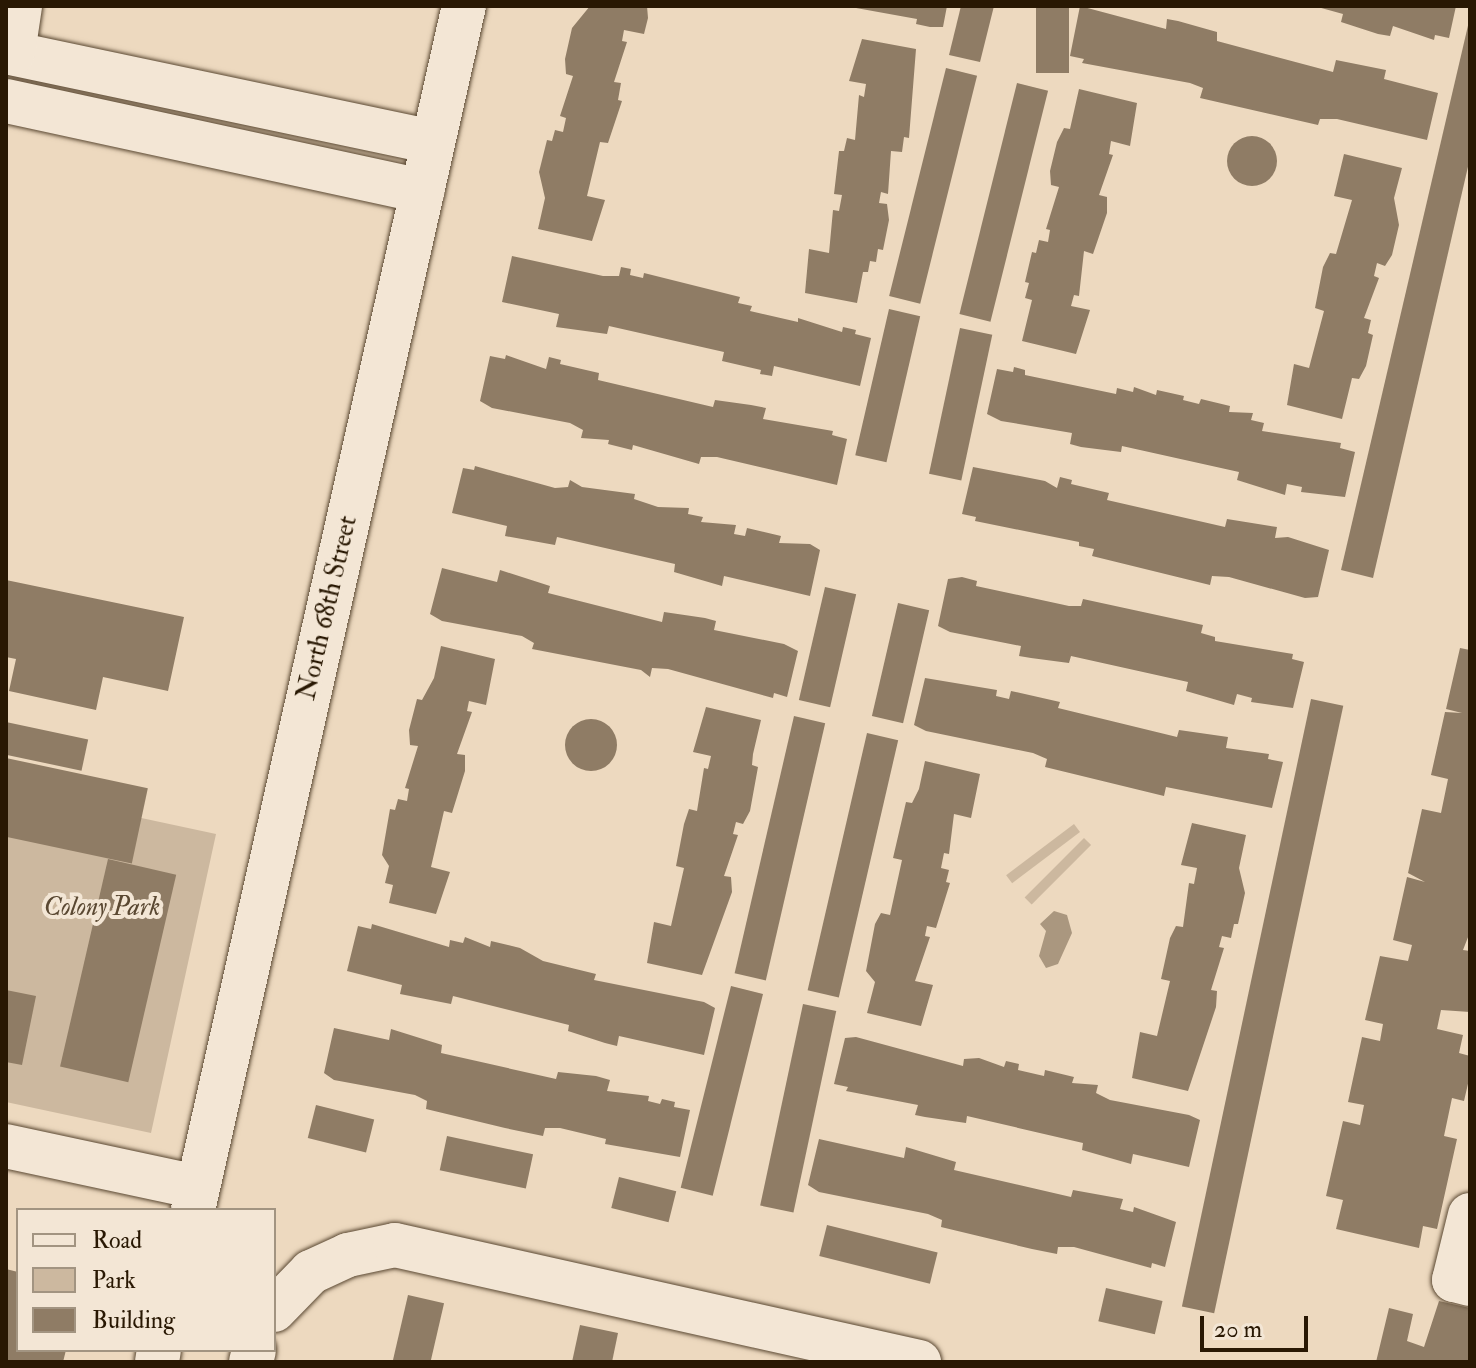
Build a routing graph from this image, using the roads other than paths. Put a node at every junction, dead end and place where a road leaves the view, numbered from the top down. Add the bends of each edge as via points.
1 (20, 6) edge
2 (464, 6) edge
3 (9, 52) edge
4 (6, 101) edge
5 (433, 142) junction
6 (422, 191) junction
7 (6, 1146) edge
8 (196, 1198) edge
9 (1470, 1215) edge
10 (1462, 1282) edge
11 (276, 1308) edge
12 (919, 1362) edge

1 - 3 street
2 - 5 street, North 68th Street
3 - 5 street
4 - 6 street
5 - 6 street, North 68th Street
6 - 8 street, North 68th Street
7 - 8 street
9 - 10 street
11 - 12 street via 311,1272 348,1255 395,1245

